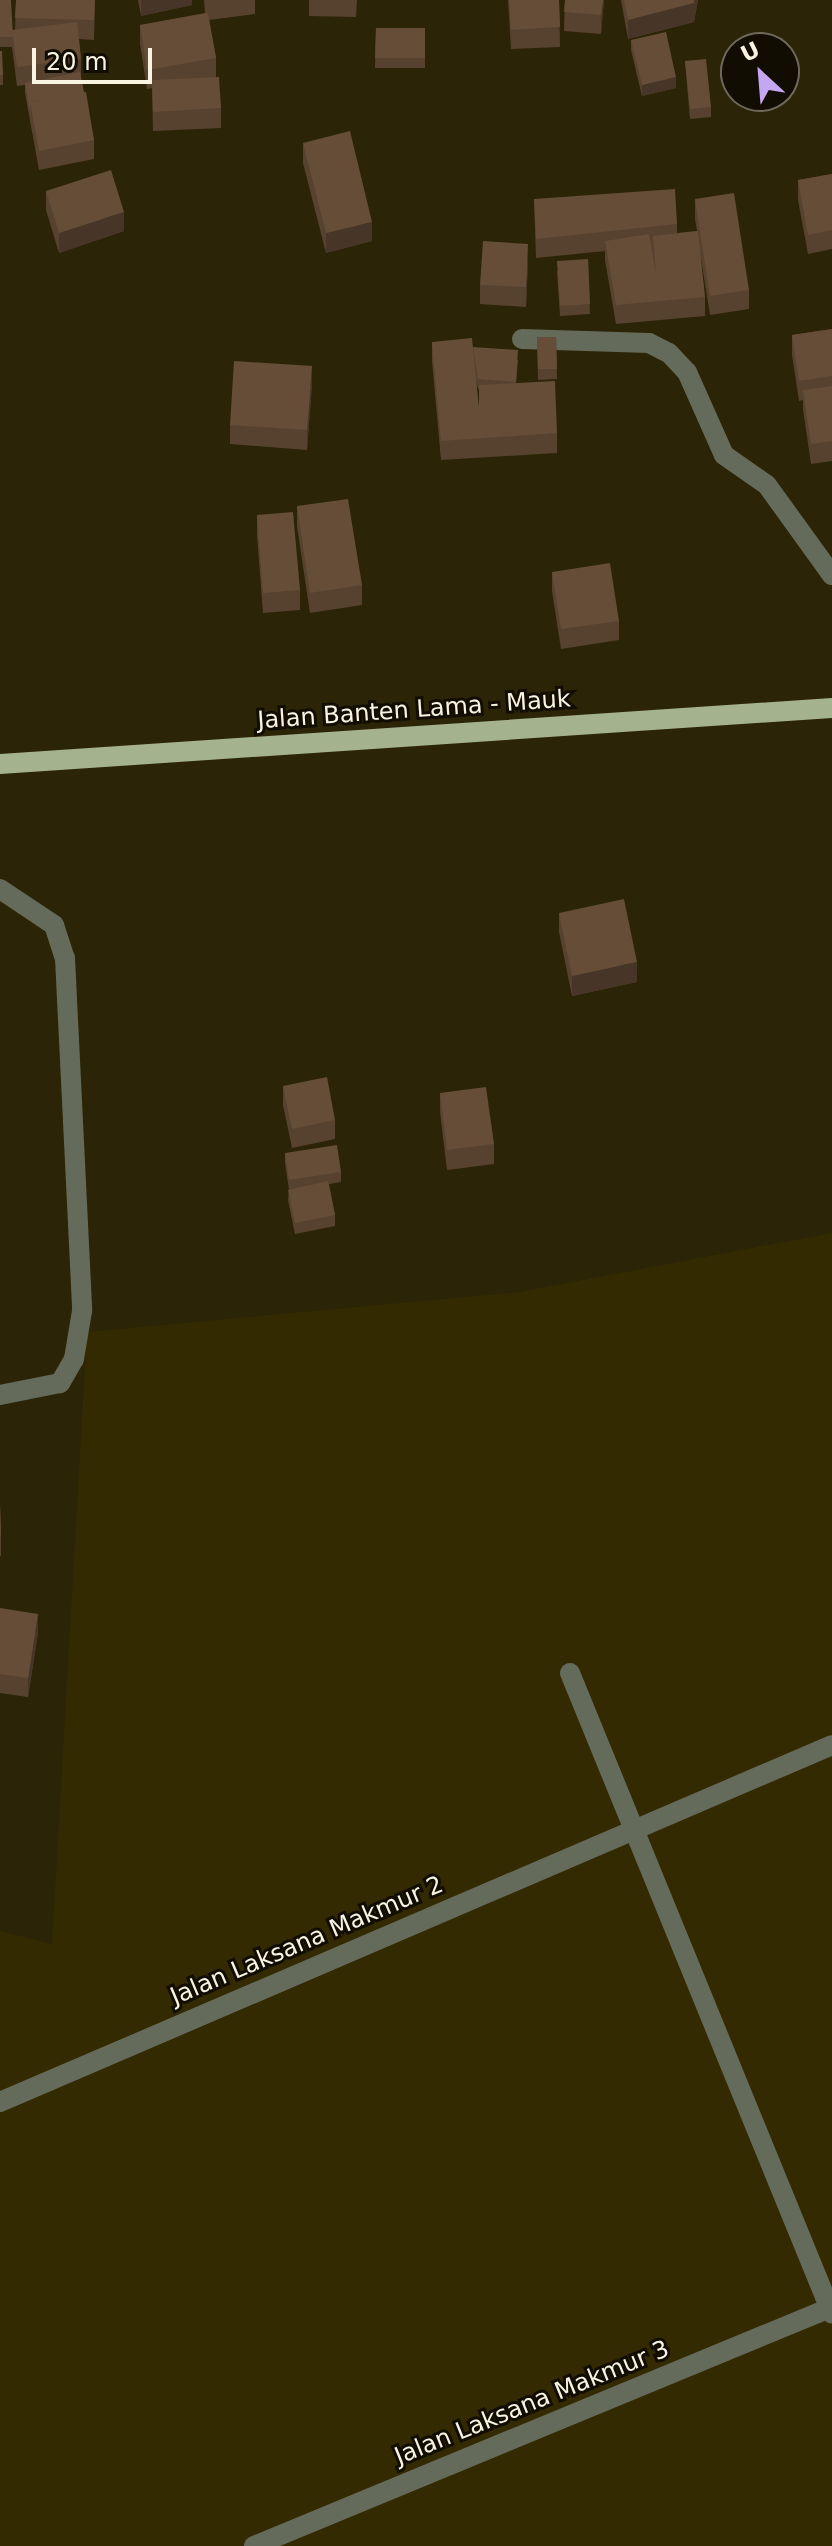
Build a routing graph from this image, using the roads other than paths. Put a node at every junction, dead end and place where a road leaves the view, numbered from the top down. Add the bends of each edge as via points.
1 (522, 339) dead end
2 (832, 575) edge
3 (832, 708) edge
4 (0, 764) edge
5 (0, 889) edge
6 (0, 1395) edge
7 (570, 1673) dead end
8 (832, 1745) edge
9 (634, 1828) junction
10 (0, 2102) edge
11 (831, 2310) edge
12 (254, 2546) edge

1 - 2 street via 649,343 669,353 687,372 724,455 767,485
3 - 4 main road, Jalan Banten Lama - Mauk
5 - 6 street via 54,925 65,958 82,1311 74,1359 60,1383
7 - 9 street
8 - 9 street, Jalan Laksana Makmur 2
9 - 10 street, Jalan Laksana Makmur 2
9 - 11 street
11 - 12 street, Jalan Laksana Makmur 3

